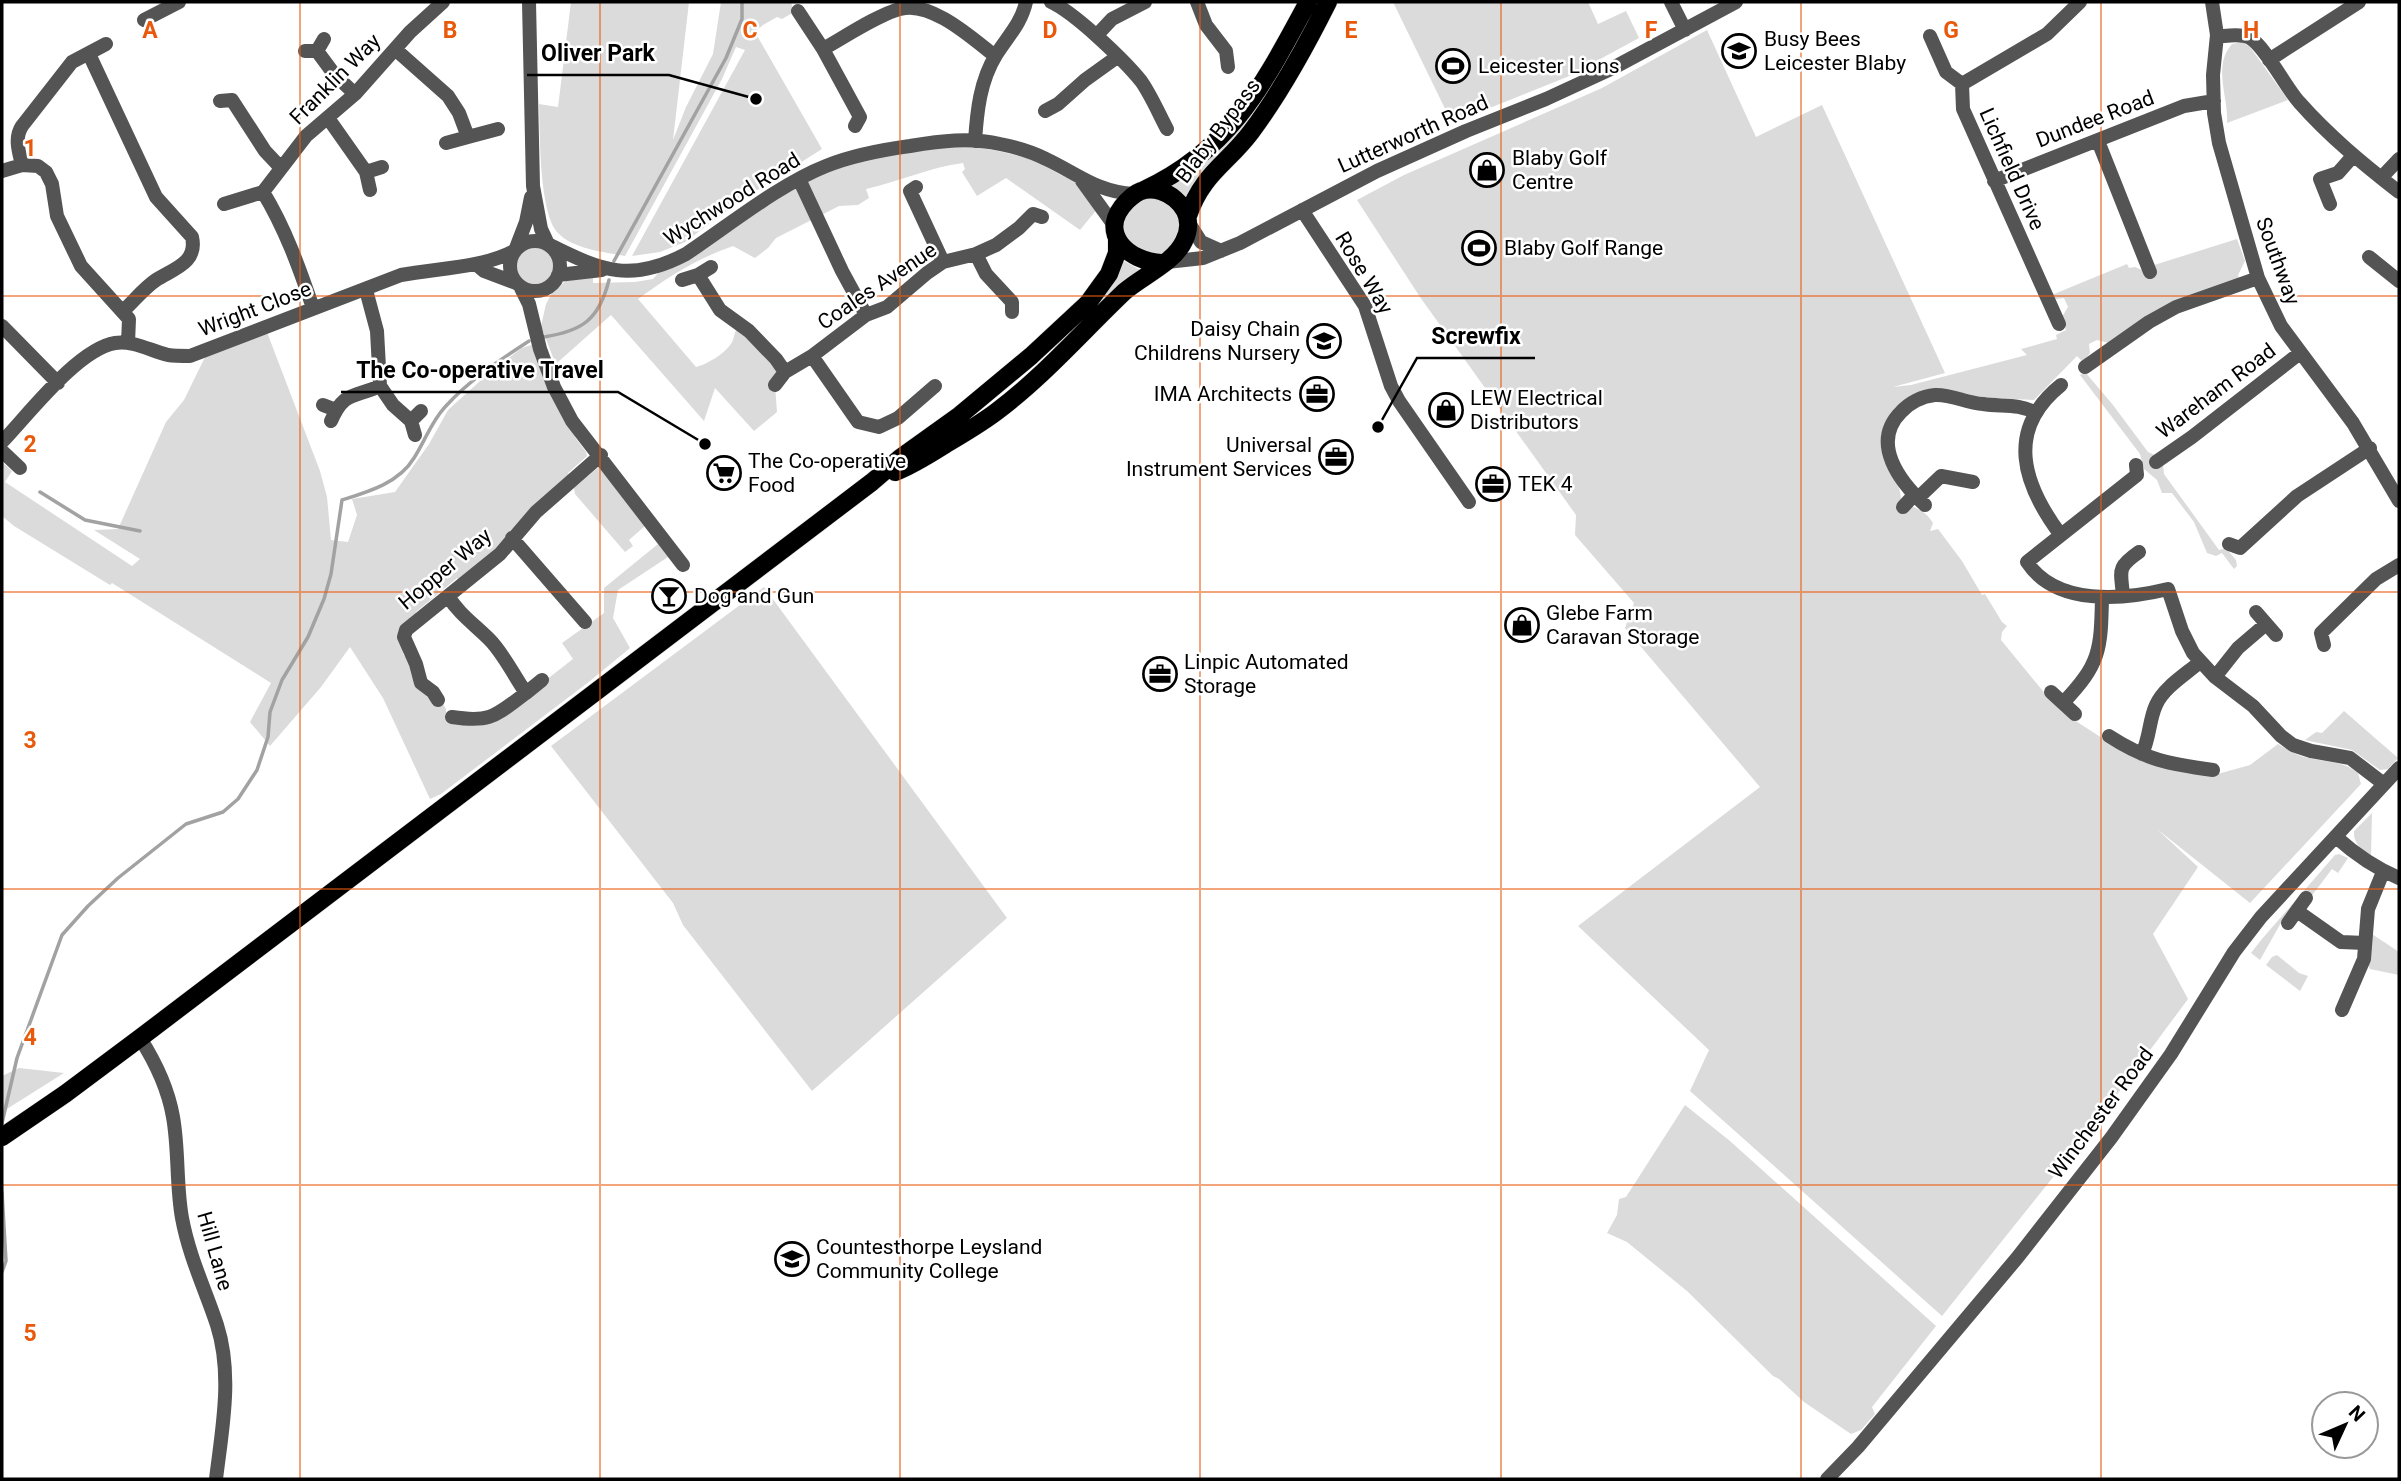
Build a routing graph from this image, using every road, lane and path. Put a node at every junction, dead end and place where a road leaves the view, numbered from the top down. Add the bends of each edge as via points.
1 (179, 2) edge
2 (443, 2) edge
3 (529, 2) edge
4 (1026, 2) edge
5 (1051, 2) edge
6 (1145, 2) edge
7 (1197, 2) edge
8 (1308, 2) edge
9 (1328, 2) edge
10 (1671, 2) edge
11 (1735, 2) edge
12 (2212, 2) edge
13 (2358, 2) edge
14 (2076, 3) edge
15 (901, 5) edge
16 (798, 11) dead end
17 (144, 20) dead end
18 (1685, 30) junction
19 (1097, 36) junction
20 (2224, 36) dead end
21 (1937, 42) dead end
22 (106, 44) dead end
23 (315, 47) dead end
24 (395, 49) junction
25 (823, 49) junction
26 (89, 54) junction
27 (995, 56) junction
28 (1117, 57) junction
29 (2269, 60) junction
30 (1228, 67) dead end
31 (1962, 84) junction
32 (355, 94) junction
33 (220, 101) dead end
34 (2214, 101) junction
35 (1045, 111) dead end
36 (328, 118) junction
37 (861, 121) dead end
38 (498, 129) dead end
39 (1167, 129) dead end
40 (468, 137) junction
41 (975, 141) junction
42 (2098, 141) junction
43 (446, 144) dead end
44 (2353, 156) junction
45 (2399, 159) edge
46 (22, 165) junction
47 (382, 167) dead end
48 (281, 168) junction
49 (2, 171) edge
50 (366, 172) junction
51 (2381, 178) junction
52 (799, 179) junction
53 (1081, 180) junction
54 (1994, 181) junction
55 (533, 186) junction
56 (370, 190) dead end
57 (909, 190) dead end
58 (263, 192) junction
59 (1139, 192) junction
60 (2399, 192) edge
61 (224, 204) dead end
62 (2330, 204) dead end
63 (1302, 210) junction
64 (1035, 212) dead end
65 (1188, 220) junction
66 (1116, 233) junction
67 (549, 245) junction
68 (515, 250) junction
69 (1221, 250) junction
70 (976, 254) junction
71 (2369, 257) dead end
72 (943, 262) junction
73 (1165, 262) junction
74 (477, 265) junction
75 (2129, 265) dead end
76 (603, 270) junction
77 (2258, 278) junction
78 (682, 280) dead end
79 (554, 281) junction
80 (2399, 281) edge
81 (519, 285) junction
82 (366, 290) junction
83 (313, 308) junction
84 (123, 311) junction
85 (1012, 312) dead end
86 (866, 315) junction
87 (2059, 324) dead end
88 (2, 326) edge
89 (534, 328) junction
90 (128, 343) junction
91 (2300, 354) junction
92 (812, 356) junction
93 (2085, 367) dead end
94 (785, 372) junction
95 (58, 383) junction
96 (775, 385) dead end
97 (2060, 385) dead end
98 (380, 386) junction
99 (935, 386) dead end
100 (330, 412) dead end
101 (2036, 413) junction
102 (416, 422) dead end
103 (2, 442) edge
104 (2370, 449) junction
105 (2, 451) edge
106 (601, 455) junction
107 (2156, 462) dead end
108 (2136, 465) dead end
109 (20, 468) dead end
110 (872, 482) junction
111 (1973, 482) dead end
112 (1919, 500) junction
113 (2399, 501) edge
114 (1469, 502) dead end
115 (1903, 507) dead end
116 (2060, 534) junction
117 (512, 538) junction
118 (2237, 550) dead end
119 (2139, 552) dead end
120 (683, 565) dead end
121 (2399, 565) edge
122 (448, 596) junction
123 (2123, 596) junction
124 (2102, 597) junction
125 (2256, 612) dead end
126 (585, 622) dead end
127 (2318, 636) dead end
128 (2200, 662) junction
129 (2215, 677) junction
130 (542, 680) dead end
131 (2051, 692) dead end
132 (526, 693) junction
133 (438, 700) dead end
134 (2063, 703) junction
135 (2075, 715) dead end
136 (452, 717) dead end
137 (2109, 736) dead end
138 (2142, 754) junction
139 (2399, 768) edge
140 (2213, 770) dead end
141 (2384, 784) junction
142 (2336, 837) junction
143 (2383, 872) junction
144 (2399, 878) edge
145 (2306, 898) dead end
146 (2365, 943) junction
147 (2342, 1010) dead end
148 (140, 1038) junction
149 (2, 1137) edge
150 (216, 1479) edge
151 (1828, 1479) edge

1 - 17 street
2 - 24 street, Franklin Way
3 - 55 street
4 - 27 street via 1016,28
5 - 19 street
6 - 19 street via 1112,19
7 - 30 street via 1206,25 1232,47
8 - 59 main road, Blaby Bypass via 1225,134 1188,166
9 - 65 main road, Blaby Bypass via 1250,134 1199,189
10 - 18 street
11 - 18 street, Lutterworth Road
12 - 34 street, Southway via 2217,35
13 - 29 street
14 - 31 street via 2047,34
15 - 25 street
15 - 27 street via 936,14
16 - 25 street
18 - 63 street, Lutterworth Road via 1594,78 1377,171
19 - 28 street
20 - 29 street via 2249,37
21 - 31 street via 1946,72
22 - 26 street
23 - 32 street
24 - 32 street, Franklin Way
24 - 40 street via 448,96
25 - 37 street
26 - 46 street via 72,62 18,131
26 - 84 street via 156,197 192,237 194,247 183,264 156,280
27 - 41 street via 977,106
28 - 35 street
28 - 39 street via 1141,82
29 - 44 street via 2302,106
31 - 54 street, Lichfield Drive via 1963,109
32 - 36 street, Franklin Way
33 - 48 street via 232,100 265,152
34 - 42 street, Dundee Road via 2193,103
34 - 77 street, Southway via 2219,143
36 - 48 street, Franklin Way via 306,135
36 - 50 street
38 - 40 street
40 - 43 street
41 - 52 street, Wychwood Road via 948,139 883,150 845,159
41 - 53 street, Wychwood Road via 1044,158
42 - 54 street, Dundee Road
42 - 75 street via 2147,266
44 - 51 street
44 - 62 street via 2338,173 2320,179
45 - 51 street
46 - 49 street
46 - 84 street via 38,166 46,172 57,216 81,266
47 - 50 street
48 - 58 street, Franklin Way
50 - 56 street
51 - 60 street
52 - 76 street, Wychwood Road via 667,263 634,271
52 - 86 street
53 - 59 street, Wychwood Road via 1102,189
53 - 66 street, Wychwood Road
54 - 87 street, Lichfield Drive via 2058,307
55 - 67 street via 541,229
55 - 68 street
57 - 72 street
58 - 61 street
58 - 83 street via 280,220
59 - 65 main road via 1170,195 1183,207
59 - 66 main road via 1118,213
63 - 69 street, Lutterworth Road
63 - 114 street, Rose Way via 1365,306 1399,401
64 - 70 street, Coales Avenue via 996,245
65 - 69 street via 1201,242
65 - 73 main road via 1185,241
66 - 73 main road via 1136,258
66 - 110 main road via 1117,253 1109,274 1088,303 969,408
67 - 68 street via 531,241
67 - 76 street, Wychwood Road
67 - 79 street via 559,256
68 - 74 street, Wright Close
68 - 81 street via 510,265
69 - 73 street, Lutterworth Road via 1203,258
70 - 72 street, Coales Avenue
70 - 85 street via 986,274 1012,302
71 - 80 street
72 - 86 street, Coales Avenue via 887,307
73 - 110 main road via 1124,293 996,412 923,458
74 - 81 street, Wright Close
74 - 82 street, Wright Close via 401,275
76 - 79 street, Wychwood Road
77 - 91 street, Southway
77 - 93 street via 2176,307 2098,350
78 - 94 street via 704,271 720,310 749,331
79 - 81 street via 536,291
79 - 89 street
81 - 89 street
82 - 83 street, Wright Close
82 - 98 street via 377,331
83 - 90 street, Wright Close via 190,356
84 - 90 street via 129,319
86 - 92 street, Coales Avenue
88 - 95 street
89 - 106 street via 554,387 572,421
90 - 95 street via 88,355
91 - 104 street, Southway
91 - 107 street, Wareham Road
92 - 94 street, Coales Avenue
92 - 99 street via 858,422 878,426 898,418 919,391
94 - 96 street, Coales Avenue
95 - 103 street
97 - 101 street
98 - 100 street via 352,394
98 - 102 street via 393,405
101 - 112 street via 2025,407 1980,404 1946,395 1925,397 1905,408 1893,424 1887,450 1897,473
101 - 116 street via 2025,465 2034,491
104 - 113 street, Southway
104 - 118 street via 2297,496
105 - 109 street
106 - 117 street, Hopper Way
106 - 120 street
108 - 116 street via 2137,475
110 - 148 main road
111 - 112 street via 1941,476
112 - 115 street
116 - 124 street via 2027,562 2056,588
117 - 122 street, Hopper Way
117 - 126 street
119 - 123 street via 2121,567
121 - 127 street via 2376,579
122 - 132 street via 465,620 500,652
122 - 133 street, Hopper Way via 406,630 404,637 421,683
123 - 124 street
123 - 128 street via 2168,589 2187,642
124 - 134 street via 2095,662
125 - 129 street via 2271,630 2238,648
128 - 129 street
128 - 138 street via 2161,696
129 - 141 street via 2293,745 2350,758
130 - 132 street
131 - 134 street
132 - 136 street via 490,719
134 - 135 street
137 - 138 street
138 - 140 street via 2168,764
139 - 141 street, Winchester Road
141 - 142 street, Winchester Road
142 - 143 street
142 - 151 street, Winchester Road via 2245,937 2171,1054 2017,1258
143 - 144 street
143 - 146 street via 2368,909
145 - 146 street via 2292,917 2341,942
146 - 147 street via 2361,970
148 - 149 main road
148 - 150 street, Hill Lane via 167,1093 187,1243 223,1354 223,1424

